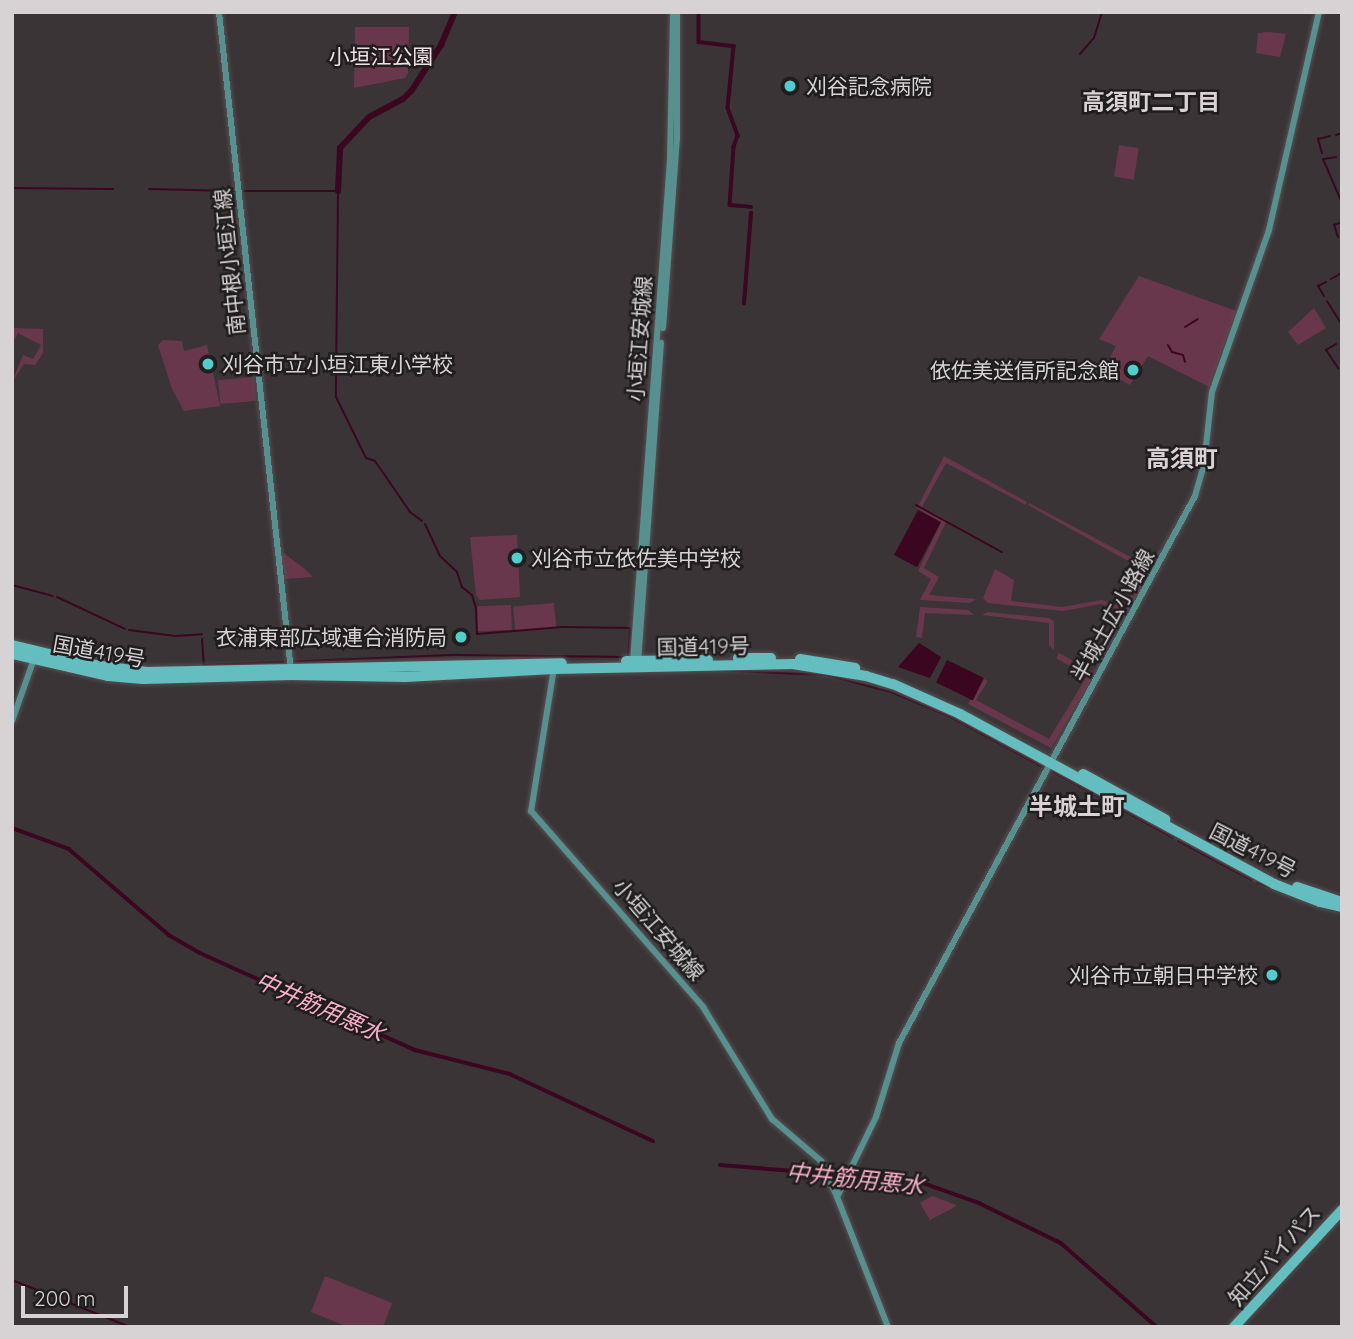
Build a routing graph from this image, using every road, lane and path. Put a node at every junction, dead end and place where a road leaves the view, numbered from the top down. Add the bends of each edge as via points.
1 (219, 12) edge
2 (675, 12) edge
3 (1319, 12) edge
4 (12, 645) edge
5 (12, 654) edge
6 (36, 654) junction
7 (635, 664) junction
8 (555, 666) junction
9 (291, 672) junction
10 (12, 722) edge
11 (1050, 765) junction
12 (1342, 904) edge
13 (837, 1198) junction
14 (1342, 1210) edge
15 (1342, 1216) edge
16 (888, 1327) edge
17 (1234, 1327) edge
18 (1242, 1327) edge

1 - 9 main road, 南中根小垣江線
2 - 7 main road, 小垣江安城線 via 670,160
3 - 11 main road, 半城土広小路線 via 1269,230 1212,392 1204,464 1195,496
4 - 6 highway, 国道419号
5 - 6 highway, 国道419号
6 - 9 highway, 国道419号 via 147,671
6 - 10 main road
7 - 8 highway, 国道419号
7 - 11 highway, 国道419号 via 793,659 867,671 927,691
8 - 9 highway, 国道419号 via 379,665
8 - 9 highway, 国道419号 via 388,676
8 - 13 main road, 小垣江安城線 via 531,811 703,1007 772,1119 821,1161
11 - 12 highway, 国道419号 via 1264,872
11 - 13 main road, 半城土広小路線 via 899,1043 876,1117
13 - 16 main road, 小垣江安城線
14 - 17 highway, 知立バイパス
15 - 18 highway, 知立バイパス

